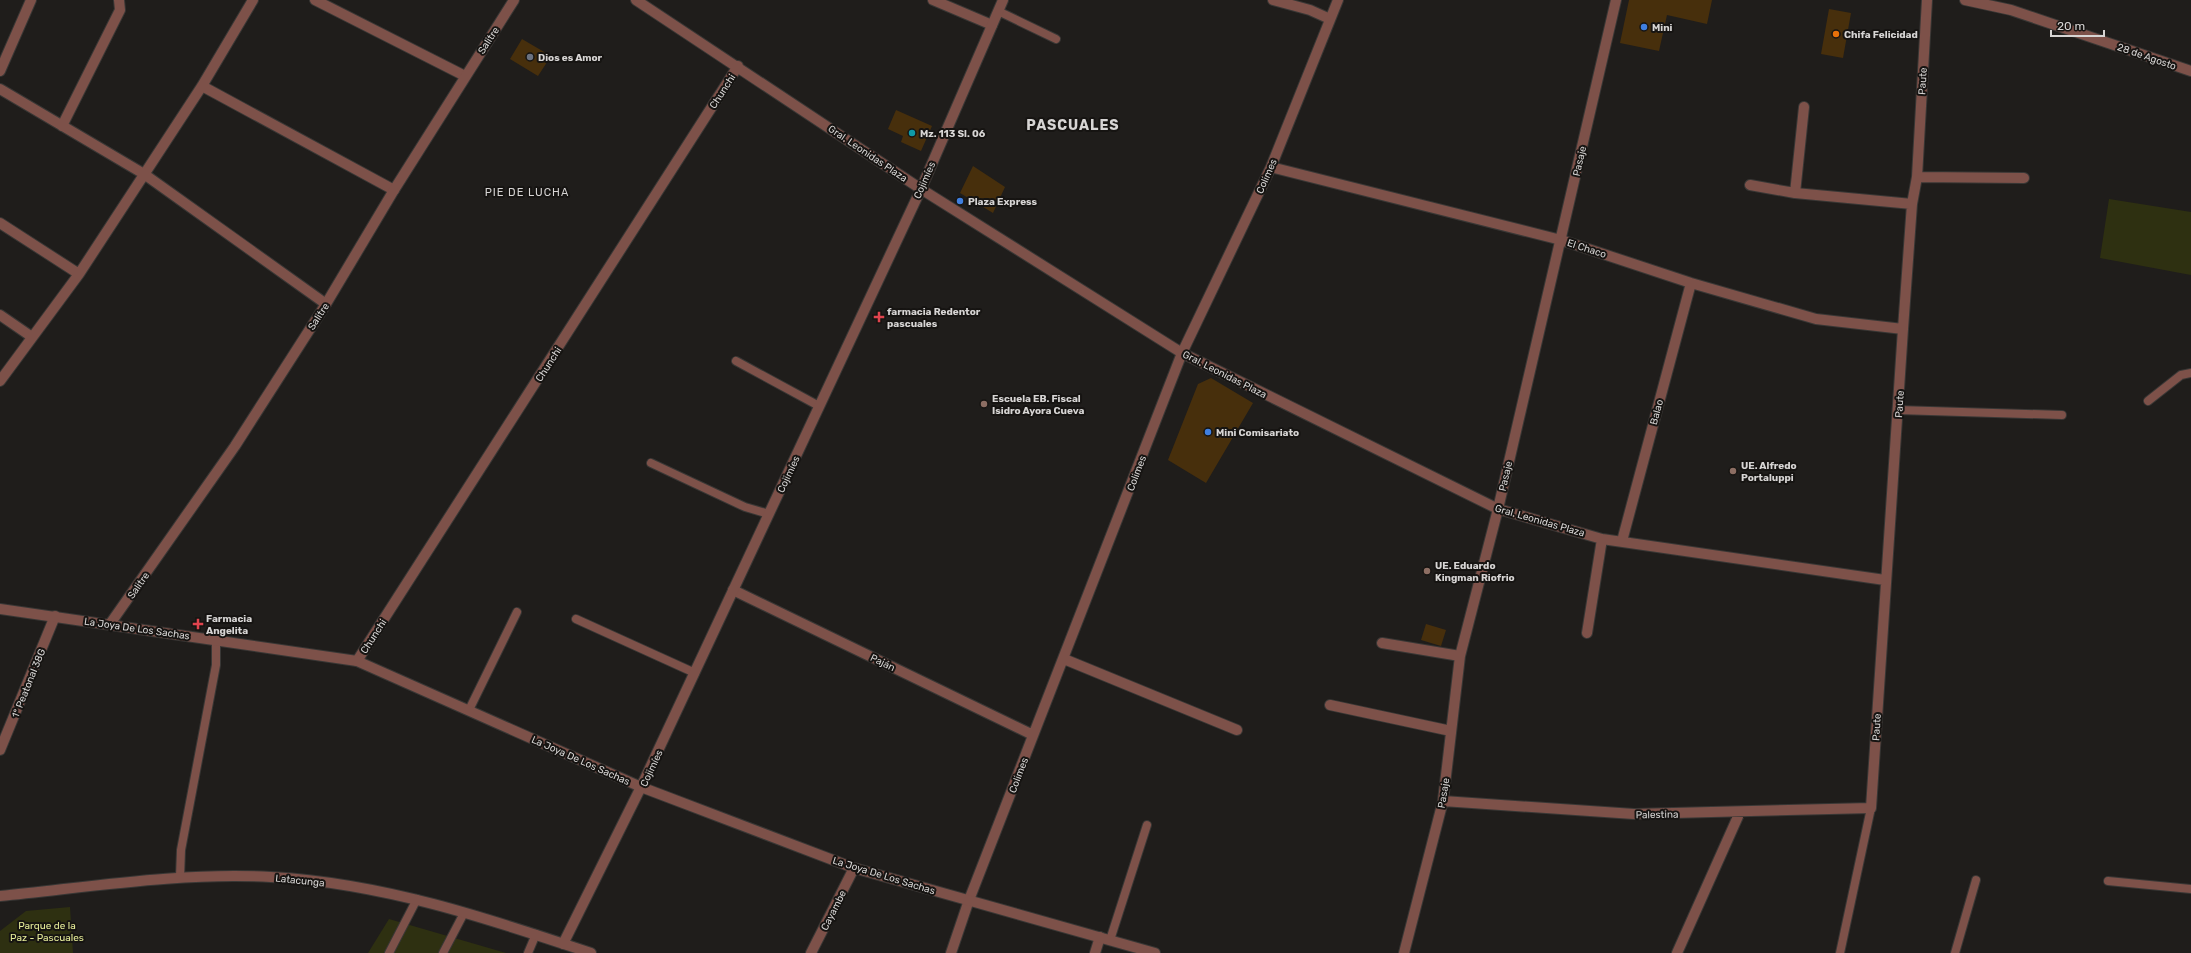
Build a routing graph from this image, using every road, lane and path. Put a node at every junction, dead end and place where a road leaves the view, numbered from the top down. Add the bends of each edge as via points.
1 (31, 0) edge
2 (119, 0) edge
3 (253, 0) edge
4 (315, 0) edge
5 (514, 0) edge
6 (636, 0) edge
7 (933, 0) edge
8 (1003, 0) edge
9 (1273, 0) edge
10 (1338, 0) edge
11 (1616, 0) edge
12 (1927, 0) edge
13 (1965, 0) edge
14 (998, 11) junction
15 (1330, 19) junction
16 (992, 25) junction
17 (1056, 39) dead end
18 (738, 66) junction
19 (0, 71) edge
20 (2191, 71) edge
21 (465, 76) junction
22 (202, 86) junction
23 (0, 89) edge
24 (1804, 107) dead end
25 (62, 126) junction
26 (1271, 167) junction
27 (144, 174) junction
28 (1917, 177) junction
29 (2024, 178) dead end
30 (1750, 185) dead end
31 (921, 189) junction
32 (394, 190) junction
33 (1795, 193) junction
34 (1912, 204) junction
35 (0, 223) edge
36 (1561, 240) junction
37 (79, 274) junction
38 (1690, 283) junction
39 (326, 304) junction
40 (0, 315) edge
41 (1903, 329) junction
42 (32, 338) junction
43 (1182, 353) junction
44 (736, 361) dead end
45 (2191, 373) edge
46 (0, 381) edge
47 (2148, 401) dead end
48 (819, 406) junction
49 (1898, 410) junction
50 (2062, 415) dead end
51 (651, 464) dead end
52 (1498, 509) junction
53 (769, 514) junction
54 (1602, 538) junction
55 (1622, 541) junction
56 (1885, 580) junction
57 (733, 590) junction
58 (0, 609) edge
59 (517, 612) dead end
60 (55, 616) junction
61 (576, 619) dead end
62 (110, 624) junction
63 (1587, 633) dead end
64 (216, 640) junction
65 (1382, 643) dead end
66 (1460, 656) junction
67 (1064, 659) junction
68 (357, 661) junction
69 (695, 672) junction
70 (1330, 705) dead end
71 (469, 710) junction
72 (1237, 730) dead end
73 (1451, 731) junction
74 (1033, 735) junction
75 (0, 750) edge
76 (642, 787) junction
77 (1443, 801) junction
78 (1871, 808) junction
79 (1740, 812) junction
80 (1147, 825) dead end
81 (854, 868) junction
82 (180, 877) junction
83 (1976, 880) dead end
84 (2108, 881) dead end
85 (2191, 889) edge
86 (0, 896) edge
87 (417, 899) junction
88 (969, 900) junction
89 (464, 913) junction
90 (536, 934) junction
91 (1100, 937) junction
92 (1110, 940) junction
93 (563, 944) junction
94 (389, 953) edge
95 (444, 953) edge
96 (528, 953) edge
97 (591, 953) edge
98 (811, 953) edge
99 (951, 953) edge
100 (1095, 953) edge
101 (1155, 953) edge
102 (1404, 953) edge
103 (1677, 953) edge
104 (1840, 953) edge
105 (1955, 953) edge

1 - 19 street
2 - 25 street via 120,10
3 - 22 street
4 - 21 street
5 - 21 street, Salitre
6 - 18 street, Gral. Leonidas Plaza
7 - 16 street
8 - 14 street, Cojimíes
9 - 15 street via 1310,10
10 - 15 street, Colimes
11 - 36 street, Pasaje
12 - 28 street, Paute
13 - 20 street, 28 de Agosto via 2011,10
14 - 16 street, Cojimíes
14 - 17 lane
15 - 26 street, Colimes
16 - 31 street, Cojimíes
18 - 31 street, Gral. Leonidas Plaza
18 - 68 street, Chunchi
21 - 32 street, Salitre
22 - 27 street
22 - 32 street
23 - 25 street
24 - 33 street
25 - 27 street
26 - 36 street, El Chaco
26 - 43 street, Colimes
27 - 37 street
27 - 39 street
28 - 29 street
28 - 34 street, Paute
30 - 33 street
31 - 43 street, Gral. Leonidas Plaza
31 - 48 street, Cojimíes
32 - 39 street, Salitre
33 - 34 street
34 - 41 street, Paute
35 - 37 street
36 - 38 street, El Chaco
36 - 52 street, Pasaje
37 - 42 street
38 - 41 street, El Chaco via 1816,319
38 - 55 street, Balao
39 - 62 street, Salitre via 235,446
40 - 42 street
41 - 49 street, Paute
42 - 46 street
43 - 52 street, Gral. Leonidas Plaza
43 - 67 street, Colimes
44 - 48 lane
45 - 47 lane via 2181,375
48 - 53 street, Cojimíes
49 - 50 lane
49 - 56 street, Paute
51 - 53 lane via 745,507
52 - 54 street, Gral. Leonidas Plaza
52 - 66 street, Pasaje
53 - 57 street, Cojimíes
54 - 55 street, Gral. Leonidas Plaza
54 - 63 street
55 - 56 street, Gral. Leonidas Plaza
56 - 78 street, Paute
57 - 69 street, Cojimíes
57 - 74 street, Paján
58 - 60 street, La Joya De Los Sachas
59 - 71 lane
60 - 62 street, La Joya De Los Sachas
60 - 75 street, 1° Peatonal 38G
61 - 69 lane
62 - 64 street, La Joya De Los Sachas
64 - 68 street, La Joya De Los Sachas
64 - 82 lane via 216,665 182,850
65 - 66 street
66 - 73 street, Pasaje
67 - 72 street
67 - 74 street, Colimes
68 - 71 street, La Joya De Los Sachas
69 - 76 street, Cojimíes
70 - 73 street
71 - 76 street, La Joya De Los Sachas
73 - 77 street, Pasaje
74 - 88 street, Colimes
76 - 81 street, La Joya De Los Sachas
76 - 93 street, Cojimíes
77 - 79 street, Palestina via 1634,814
77 - 102 street, Pasaje
78 - 79 street, Palestina
78 - 104 lane
79 - 103 street
80 - 92 lane
81 - 88 street, La Joya De Los Sachas
81 - 98 street, Cayambe
82 - 86 street, Latacunga
82 - 87 street, Latacunga via 271,877 364,888
83 - 105 lane
84 - 85 lane
87 - 89 street, Latacunga
87 - 94 lane
88 - 91 street, La Joya De Los Sachas
88 - 99 street, Colimes
89 - 90 street, Latacunga
89 - 95 lane
90 - 93 street, Latacunga
90 - 96 lane
91 - 92 street, La Joya De Los Sachas
91 - 100 street
92 - 101 street, La Joya De Los Sachas
93 - 97 street, Latacunga

